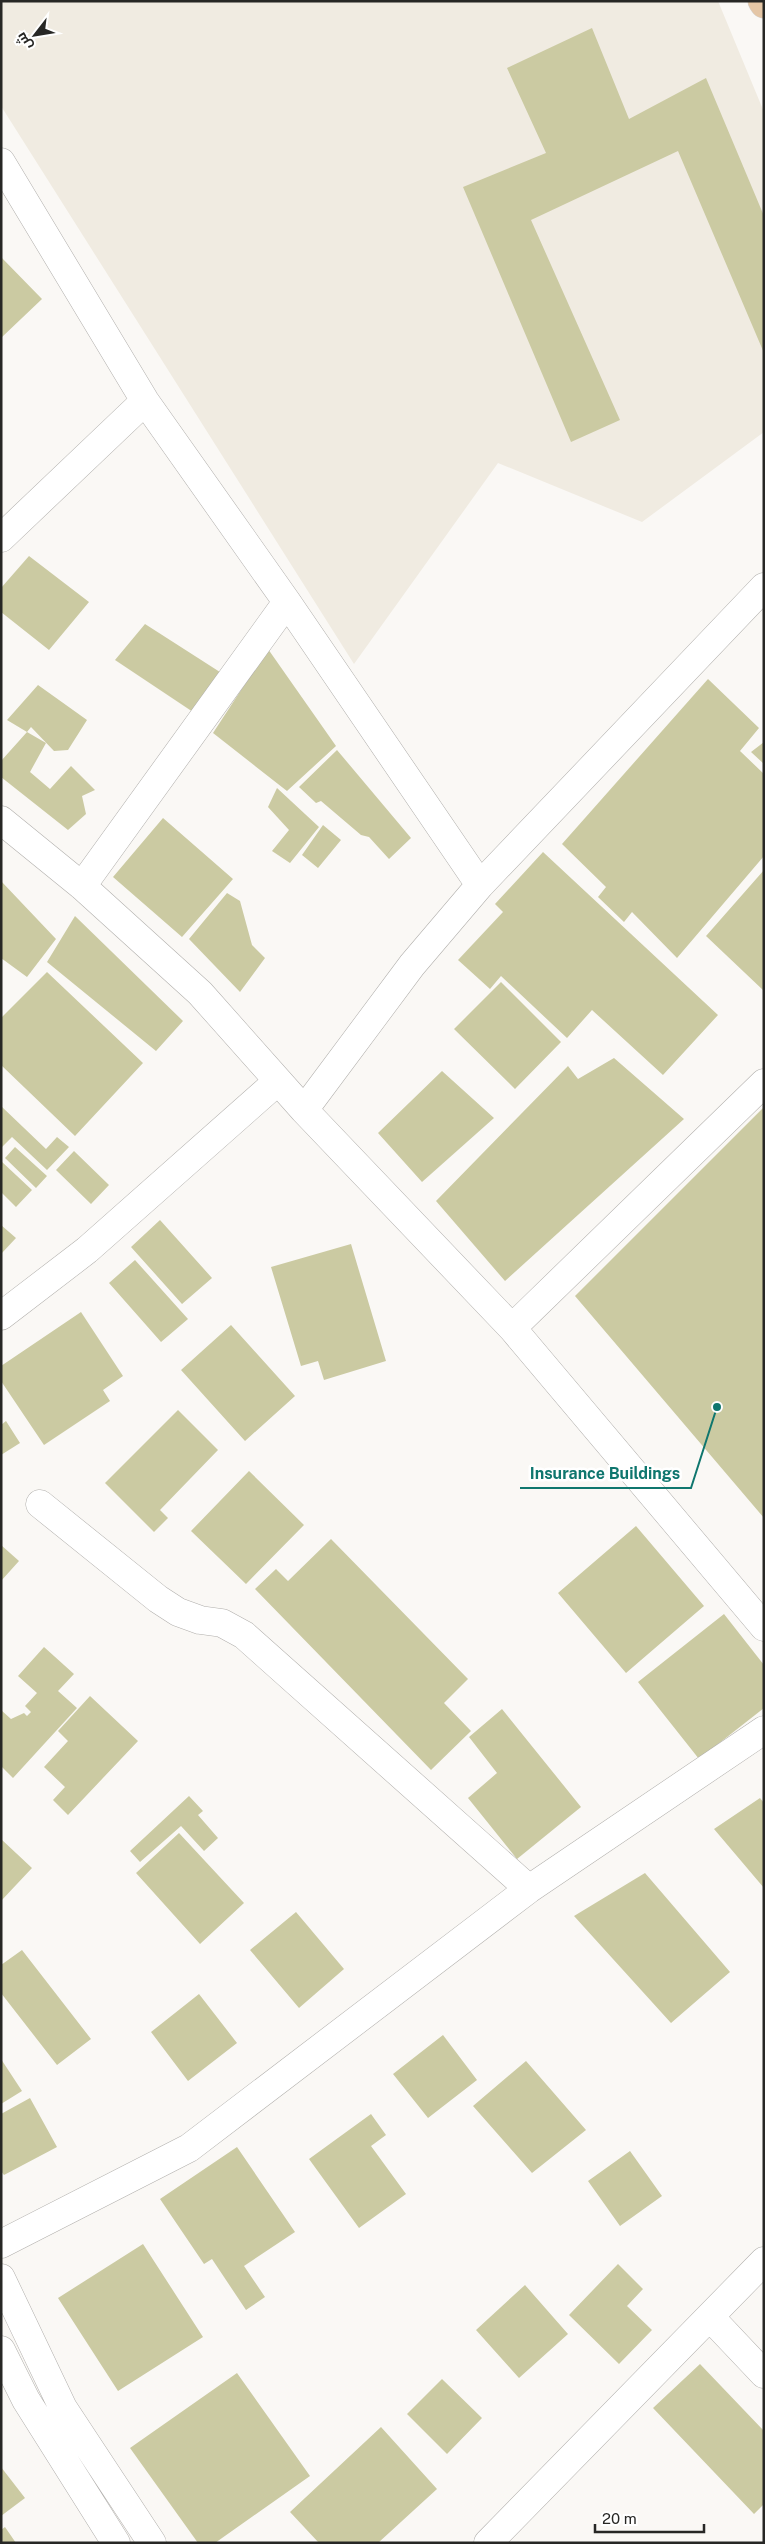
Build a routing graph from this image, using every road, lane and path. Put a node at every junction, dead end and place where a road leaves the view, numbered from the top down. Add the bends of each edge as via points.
1 (1, 162) edge
2 (145, 401) junction
3 (1, 538) edge
4 (764, 587) edge
5 (287, 602) junction
6 (1, 820) edge
7 (480, 885) junction
8 (82, 886) junction
9 (278, 1081) junction
10 (764, 1083) edge
11 (304, 1110) junction
12 (1, 1316) edge
13 (512, 1328) junction
14 (40, 1504) dead end
15 (764, 1627) edge
16 (764, 1730) edge
17 (530, 1889) junction
18 (1, 2244) edge
19 (764, 2260) edge
20 (1, 2278) edge
21 (710, 2317) junction
22 (1, 2350) edge
23 (764, 2374) edge
24 (116, 2543) edge
25 (152, 2543) edge
26 (488, 2543) edge

1 - 2 street
2 - 3 street
2 - 5 street
4 - 7 street
5 - 7 street
5 - 8 street
6 - 8 street
7 - 11 street via 412,965
8 - 9 street via 200,993
9 - 11 street
9 - 12 street via 87,1250
10 - 13 street
11 - 13 street
13 - 15 street
14 - 17 street via 178,1612 222,1623 244,1635
16 - 17 street
17 - 18 street via 189,2148
19 - 21 street
20 - 25 street via 63,2408
21 - 23 street
21 - 26 street
22 - 24 street via 26,2400

